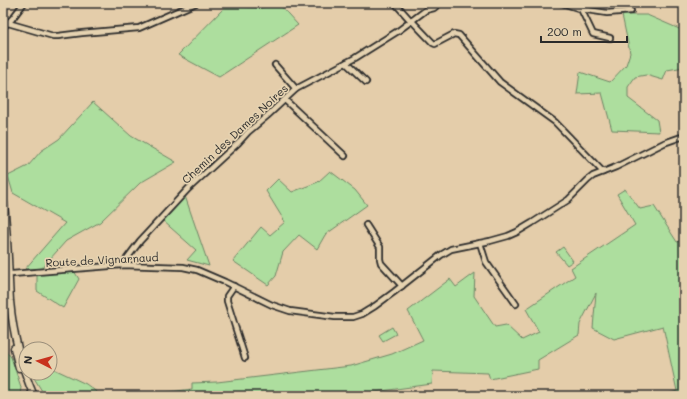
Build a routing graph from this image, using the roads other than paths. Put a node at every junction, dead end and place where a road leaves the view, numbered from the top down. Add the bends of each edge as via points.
1 (24, 3) edge
2 (196, 3) edge
3 (396, 3) edge
4 (440, 3) edge
5 (562, 3) edge
6 (581, 9) junction
7 (631, 11) dead end
8 (411, 21) junction
9 (8, 23) junction
10 (3, 27) edge
11 (610, 38) dead end
12 (346, 63) junction
13 (275, 65) dead end
14 (366, 82) dead end
15 (296, 89) junction
16 (285, 100) junction
17 (684, 136) edge
18 (345, 156) dead end
19 (603, 172) junction
20 (3, 197) edge
21 (366, 225) dead end
22 (480, 243) junction
23 (3, 245) edge
24 (122, 265) junction
25 (12, 274) dead end
26 (234, 286) junction
27 (402, 286) junction
28 (516, 304) dead end
29 (245, 358) dead end
30 (29, 396) edge
31 (34, 396) edge

1 - 9 street
2 - 9 street via 139,28 54,36
3 - 8 street
4 - 8 street, Chemin des Dames Noires
5 - 6 street
6 - 7 street via 607,13
6 - 11 street via 594,34
8 - 12 street, Chemin des Dames Noires
8 - 19 street via 434,44 454,34 459,35 500,82 555,122
9 - 10 street
12 - 14 street
12 - 15 street, Chemin des Dames Noires
13 - 15 street
15 - 16 street, Chemin des Dames Noires
16 - 18 street
16 - 24 street, Chemin des Dames Noires via 188,190 140,241
17 - 19 street, Route de Vignarnaud
19 - 22 street, Route de Vignarnaud via 590,178 568,200 525,228 508,236
20 - 31 highway via 14,331 24,371
21 - 27 street via 380,248 381,263
22 - 27 street, Route de Vignarnaud via 451,249
22 - 28 street via 486,262
23 - 30 highway via 10,332
24 - 25 street, Route de Vignarnaud
24 - 26 street, Route de Vignarnaud via 182,266
26 - 27 street, Route de Vignarnaud via 290,311 343,318 362,314
26 - 29 street via 227,296 227,301

